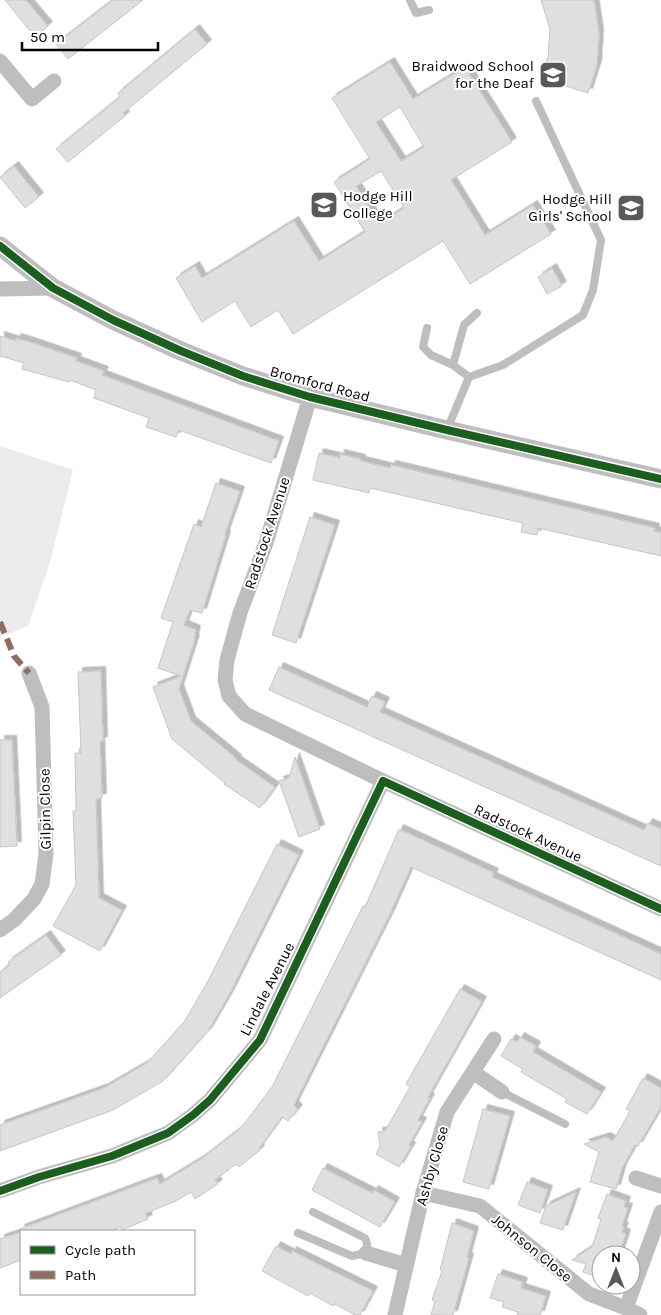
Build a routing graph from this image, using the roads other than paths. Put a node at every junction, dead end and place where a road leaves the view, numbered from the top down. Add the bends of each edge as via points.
1 (410, 0) edge
2 (428, 10) dead end
3 (0, 61) edge
4 (54, 81) dead end
5 (536, 100) dead end
6 (0, 246) edge
7 (53, 288) junction
8 (0, 289) edge
9 (478, 312) dead end
10 (427, 328) dead end
11 (453, 365) junction
12 (469, 377) junction
13 (310, 397) junction
14 (447, 430) junction
15 (661, 479) edge
16 (29, 673) dead end
17 (383, 782) junction
18 (661, 909) edge
19 (0, 930) edge
20 (494, 1039) dead end
21 (473, 1072) junction
22 (502, 1092) joint
23 (565, 1124) dead end
24 (636, 1178) dead end
25 (661, 1186) edge
26 (0, 1190) edge
27 (423, 1193) junction
28 (313, 1212) dead end
29 (661, 1212) edge
30 (298, 1233) dead end
31 (366, 1254) junction
32 (406, 1265) junction
33 (626, 1308) junction
34 (395, 1315) edge
35 (640, 1315) edge

1 - 2 lane via 416,13
3 - 4 street via 32,99
5 - 12 lane via 602,240 593,290 582,315 503,365
6 - 7 street, Bromford Road
7 - 8 street
7 - 13 street, Bromford Road via 190,355
9 - 11 lane via 464,325
10 - 11 lane via 423,347 430,355
11 - 12 lane
12 - 14 lane
13 - 14 street, Bromford Road
13 - 17 street, Radstock Avenue via 266,543 240,613 225,680 229,696 245,714
14 - 15 street, Bromford Road
16 - 19 street, Gilpin Close via 42,707 46,854 42,884 34,899
17 - 18 street, Radstock Avenue
17 - 26 street, Lindale Avenue via 260,1040 210,1100 168,1133 112,1156
20 - 21 street, Ashby Close
21 - 22 street
21 - 27 street, Ashby Close via 447,1112
22 - 23 lane
24 - 25 street
27 - 32 street, Ashby Close
27 - 33 street, Johnson Close via 480,1206 589,1294
28 - 31 lane via 365,1238
29 - 33 street
30 - 31 lane via 352,1256
31 - 32 street
32 - 34 street, Ashby Close
33 - 35 street, Johnson Close

